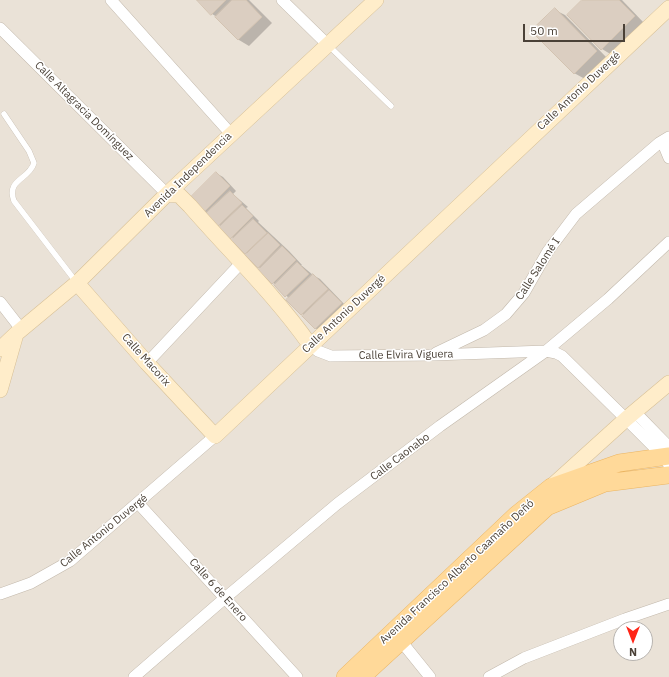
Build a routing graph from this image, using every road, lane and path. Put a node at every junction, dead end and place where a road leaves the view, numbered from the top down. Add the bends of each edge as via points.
1 (111, 0) edge
2 (282, 0) edge
3 (376, 0) edge
4 (669, 8) edge
5 (0, 28) edge
6 (328, 45) junction
7 (391, 106) dead end
8 (4, 114) dead end
9 (232, 134) junction
10 (665, 139) edge
11 (669, 158) edge
12 (167, 194) junction
13 (669, 242) edge
14 (241, 263) junction
15 (77, 283) junction
16 (0, 302) edge
17 (19, 331) junction
18 (310, 345) junction
19 (0, 349) edge
20 (546, 351) junction
21 (433, 355) junction
22 (147, 362) junction
23 (669, 383) edge
24 (0, 390) edge
25 (631, 415) junction
26 (215, 436) junction
27 (668, 456) edge
28 (669, 475) edge
29 (551, 487) junction
30 (138, 503) junction
31 (0, 594) edge
32 (225, 598) junction
33 (669, 604) edge
34 (401, 641) junction
35 (134, 677) edge
36 (297, 677) edge
37 (344, 677) edge
38 (362, 677) edge
39 (430, 677) edge
40 (489, 677) edge

1 - 9 street
2 - 6 street
3 - 6 main road, Avenida Independencia
4 - 18 main road, Calle Antonio Duvergé
5 - 12 street, Calle Altagracia Domínguez
6 - 7 lane
6 - 9 main road, Avenida Independencia
8 - 15 lane via 29,151 34,163 13,186 11,191 14,201
9 - 12 main road, Avenida Independencia
10 - 11 street
10 - 21 street, Calle Salomé I via 576,214 548,251 524,293 506,314 484,330
12 - 14 main road, Calle Elvira Viguera via 180,196
12 - 15 main road, Avenida Independencia
13 - 20 street, Calle Caonabo via 608,299
14 - 18 main road, Calle Elvira Viguera via 296,324
14 - 22 street
15 - 17 main road, Avenida Independencia
15 - 22 main road, Calle Macorix
16 - 17 street
17 - 19 main road, Avenida Independencia
17 - 24 main road
18 - 21 street, Calle Elvira Viguera via 318,352 331,356
18 - 26 main road, Calle Antonio Duvergé
20 - 21 street, Calle Elvira Viguera
20 - 25 street, Calle Elvira Viguera via 562,356
20 - 32 street, Calle Caonabo via 440,426 337,504
22 - 26 main road, Calle Macorix
23 - 25 main road
25 - 27 street, Calle Elvira Viguera
25 - 29 main road
26 - 30 street, Calle Antonio Duvergé
27 - 29 main road, Avenida Francisco Alberto Caamaño Deñó via 619,463
28 - 34 main road, Avenida Francisco Alberto Caamaño Deñó via 605,484 546,507
29 - 37 main road, Avenida Francisco Alberto Caamaño Deñó via 516,514
30 - 31 street, Calle Antonio Duvergé via 70,561 31,583
30 - 32 street, Calle 6 de Enero
32 - 35 street, Calle Caonabo
32 - 36 street, Calle 6 de Enero
33 - 40 street via 524,658
34 - 38 main road, Avenida Francisco Alberto Caamaño Deñó
34 - 39 street

